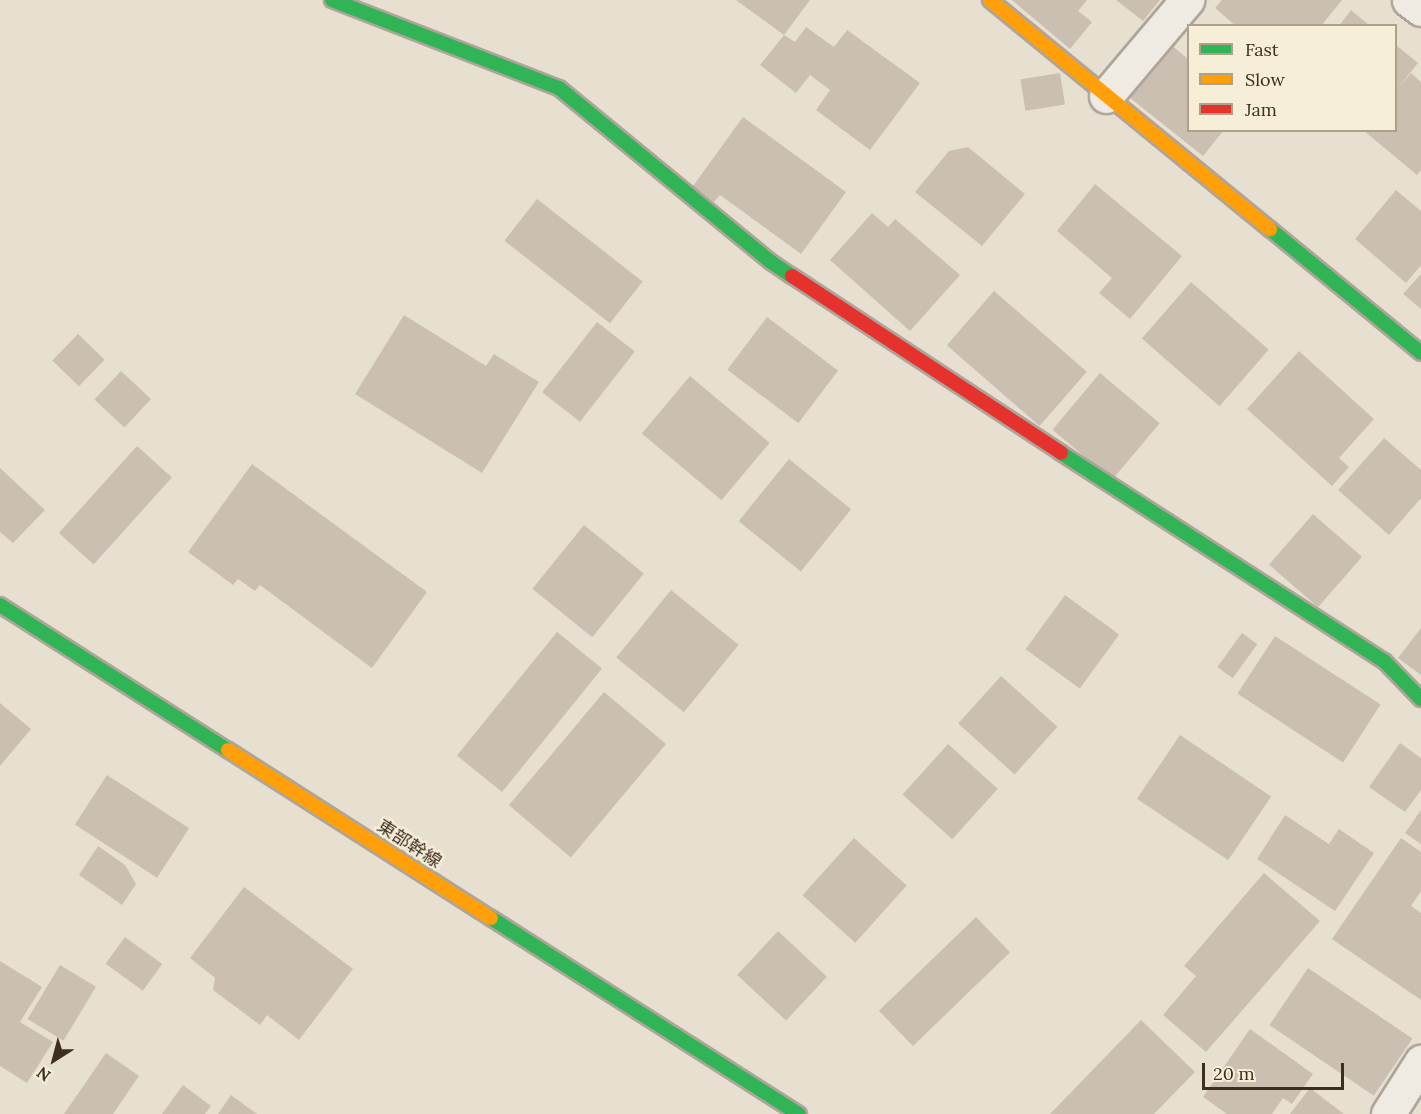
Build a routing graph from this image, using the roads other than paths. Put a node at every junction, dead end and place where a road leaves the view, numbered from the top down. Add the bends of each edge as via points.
1 (332, 0) edge
2 (990, 0) edge
3 (1187, 0) edge
4 (1409, 0) edge
5 (1421, 9) edge
6 (1106, 96) junction
7 (1421, 353) edge
8 (0, 605) edge
9 (1421, 699) edge
10 (1421, 1062) edge
11 (799, 1114) edge
12 (1388, 1114) edge

1 - 9 street via 559,88 771,262 1384,661
2 - 6 street
3 - 6 street
4 - 5 street
6 - 7 street
8 - 11 street, 東部幹線
10 - 12 street

